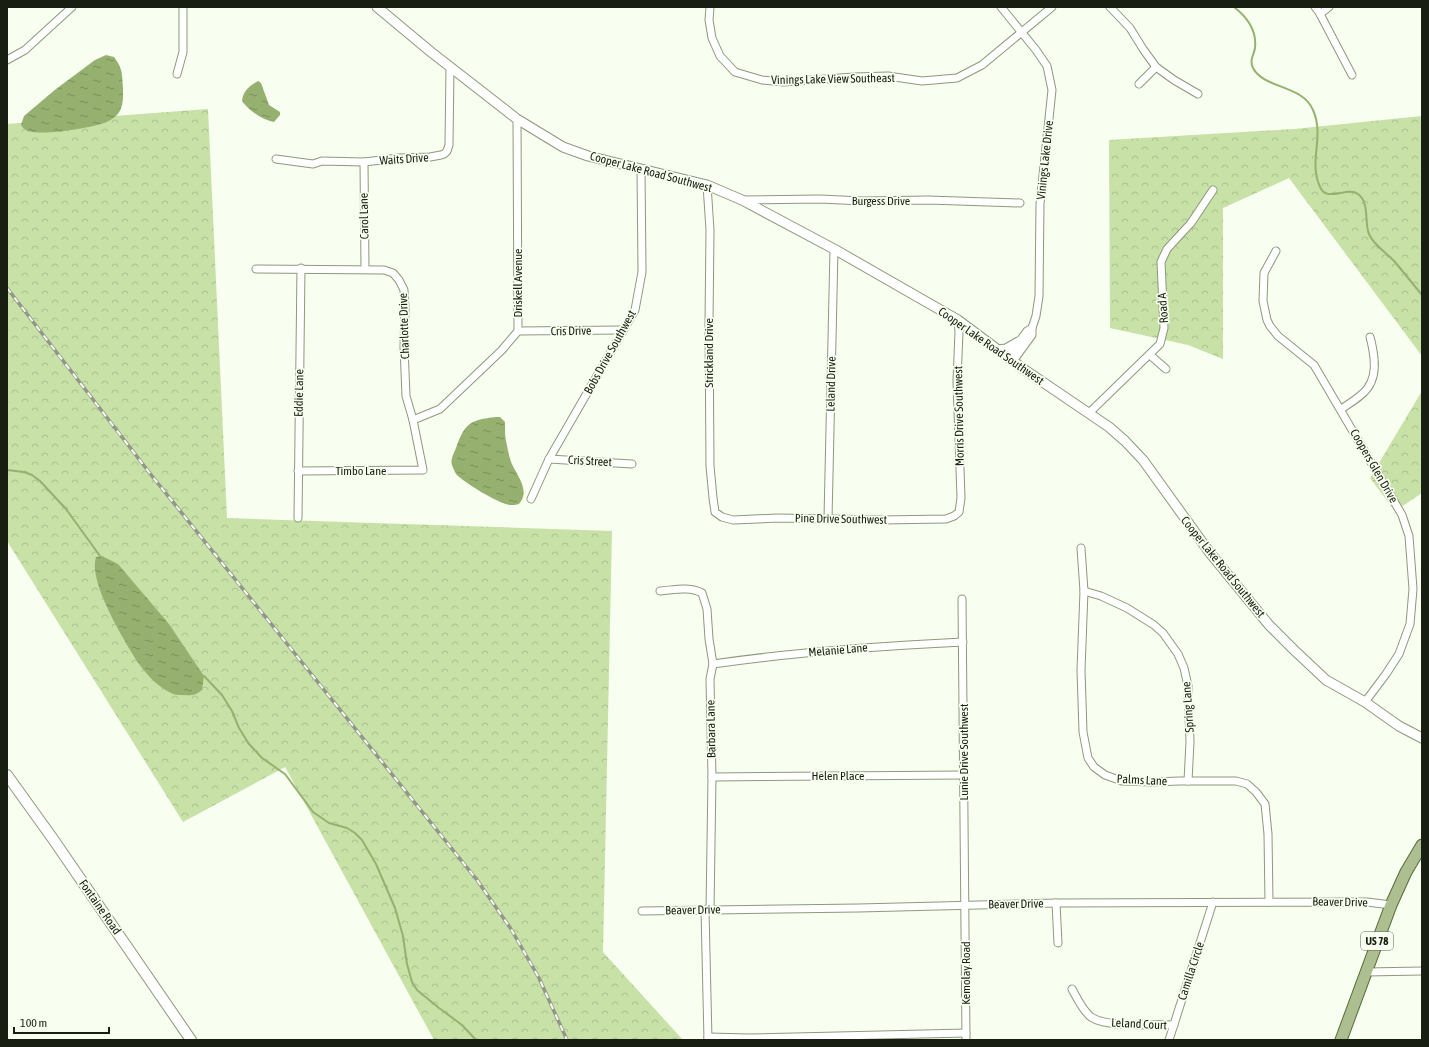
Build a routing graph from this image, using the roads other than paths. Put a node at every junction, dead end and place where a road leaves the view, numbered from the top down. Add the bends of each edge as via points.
1 (72, 7) edge
2 (183, 7) edge
3 (377, 7) edge
4 (710, 7) edge
5 (1002, 7) edge
6 (1052, 7) edge
7 (1110, 7) edge
8 (1315, 7) edge
9 (1329, 7) edge
10 (1320, 14) junction
11 (1022, 32) junction
12 (7, 60) edge
13 (450, 68) junction
14 (1156, 68) junction
15 (177, 74) dead end
16 (1352, 75) dead end
17 (1139, 84) dead end
18 (1198, 94) dead end
19 (517, 119) junction
20 (276, 159) dead end
21 (364, 162) junction
22 (641, 169) junction
23 (707, 185) junction
24 (1213, 190) dead end
25 (742, 200) junction
26 (1020, 203) dead end
27 (834, 249) junction
28 (1276, 251) dead end
29 (301, 268) junction
30 (256, 269) dead end
31 (365, 269) junction
32 (958, 320) junction
33 (1032, 328) junction
34 (623, 330) junction
35 (518, 331) junction
36 (1370, 337) dead end
37 (1021, 338) junction
38 (997, 349) junction
39 (1150, 355) junction
40 (1010, 359) junction
41 (1166, 369) dead end
42 (1341, 409) junction
43 (1089, 413) junction
44 (413, 420) junction
45 (548, 458) junction
46 (632, 464) dead end
47 (423, 470) joint
48 (298, 471) junction
49 (531, 499) dead end
50 (959, 512) joint
51 (722, 517) joint
52 (298, 518) dead end
53 (828, 519) junction
54 (1081, 548) dead end
55 (660, 591) dead end
56 (1084, 591) junction
57 (962, 599) dead end
58 (963, 642) junction
59 (713, 664) junction
60 (1365, 702) junction
61 (1422, 738) edge
62 (7, 775) edge
63 (964, 775) junction
64 (712, 777) junction
65 (1188, 781) junction
66 (1422, 845) edge
67 (1213, 902) junction
68 (1269, 902) junction
69 (1056, 903) junction
70 (965, 905) junction
71 (1391, 905) junction
72 (708, 910) junction
73 (642, 911) dead end
74 (1058, 943) dead end
75 (1422, 971) edge
76 (1366, 972) junction
77 (1072, 989) dead end
78 (1174, 1025) junction
79 (966, 1037) edge
80 (708, 1038) edge
81 (191, 1040) edge
82 (1168, 1040) edge
83 (1341, 1040) edge

1 - 12 street via 25,50
2 - 15 street via 183,52
3 - 13 street, Cooper Lake Road Southwest
4 - 11 street, Vinings Lake View Southeast via 712,38 720,56 735,72 762,80 784,82 888,76 922,81 957,78 982,65
5 - 11 street, Vinings Lake Drive
6 - 11 street, Vinings Lake View Southeast
7 - 14 street via 1130,28
8 - 10 street
9 - 10 street
10 - 16 street
11 - 33 street, Vinings Lake Drive via 1047,66 1052,90 1040,204 1039,296
13 - 19 street, Cooper Lake Road Southwest
13 - 21 street, Waits Drive via 447,151 436,157
14 - 17 street
14 - 18 street
19 - 22 street, Cooper Lake Road Southwest via 563,147
19 - 35 street, Driskell Avenue
20 - 21 street, Waits Drive via 313,164 322,161
21 - 31 street, Carol Lane
22 - 23 street, Cooper Lake Road Southwest
22 - 34 street, Bobs Drive Southwest via 642,272 635,310
23 - 25 street, Cooper Lake Road Southwest
23 - 51 street, Strickland Drive via 710,230 710,466 716,512
24 - 39 street, Road A via 1191,223 1167,249 1161,262 1164,328 1160,344
25 - 26 street, Burgess Drive via 928,200
25 - 27 street, Cooper Lake Road Southwest
27 - 32 street, Cooper Lake Road Southwest
27 - 53 street, Leland Drive
28 - 42 street, Coopers Glen Drive via 1264,273 1263,301 1266,320 1278,336 1314,365
29 - 30 street, Charlotte Drive
29 - 31 street, Charlotte Drive
29 - 48 street, Eddie Lane
31 - 44 street, Charlotte Drive via 393,273 404,290 406,396
32 - 38 street, Cooper Lake Road Southwest
32 - 50 street, Morris Drive Southwest via 957,381 961,498
33 - 37 street
33 - 40 street, Vinings Lake Drive via 1032,335
34 - 35 street, Cris Drive
34 - 45 street, Bobs Drive Southwest
35 - 44 street, Driskell Avenue via 502,350 440,409
36 - 42 street via 1375,369 1373,380 1362,395
37 - 38 street via 1006,348
37 - 40 street
38 - 40 street, Cooper Lake Road Southwest
39 - 41 street
39 - 43 street, Road A
40 - 43 street, Cooper Lake Road Southwest
42 - 60 street, Coopers Glen Drive via 1402,515 1409,536 1413,589 1410,624 1399,654
43 - 60 street, Cooper Lake Road Southwest via 1109,426 1143,460 1210,553 1269,625 1326,680
44 - 47 street, Charlotte Drive
45 - 46 street, Cris Street
45 - 49 street, Bobs Drive Southwest
47 - 48 street, Timbo Lane
48 - 52 street, Eddie Lane
50 - 53 street, Pine Drive Southwest via 946,519
51 - 53 street, Pine Drive Southwest via 733,520
54 - 56 street, Palms Lane
55 - 59 street, Barbara Lane via 689,588 702,593 707,609
56 - 65 street, Spring Lane via 1127,608 1154,625 1178,654 1188,686
56 - 65 street, Palms Lane via 1081,670 1083,732 1088,758 1104,775 1122,781
57 - 58 street, Lunie Drive Southwest
58 - 59 street, Melanie Lane via 836,649
58 - 63 street, Lunie Drive Southwest
59 - 64 street, Barbara Lane via 710,679
60 - 61 street, Cooper Lake Road Southwest via 1399,726
62 - 81 main road, Fontaine Road
63 - 64 street, Helen Place
63 - 70 street, Lunie Drive Southwest
64 - 72 street, Barbara Lane
65 - 68 street, Palms Lane via 1236,781 1247,784 1265,804
66 - 71 main road, US 78
67 - 68 street, Beaver Drive
67 - 69 street, Beaver Drive
67 - 78 street, Camilla Circle
68 - 71 street, Beaver Drive via 1367,902
69 - 70 street, Beaver Drive
69 - 74 street
70 - 72 street, Beaver Drive
70 - 79 street, Kemolay Road
71 - 76 main road, US 78
72 - 73 street, Beaver Drive
72 - 80 street, Barbara Lane
75 - 76 street
76 - 83 main road, US 78
77 - 78 street, Leland Court via 1085,1011 1098,1020 1118,1024
78 - 82 street, Camilla Circle
79 - 80 street

